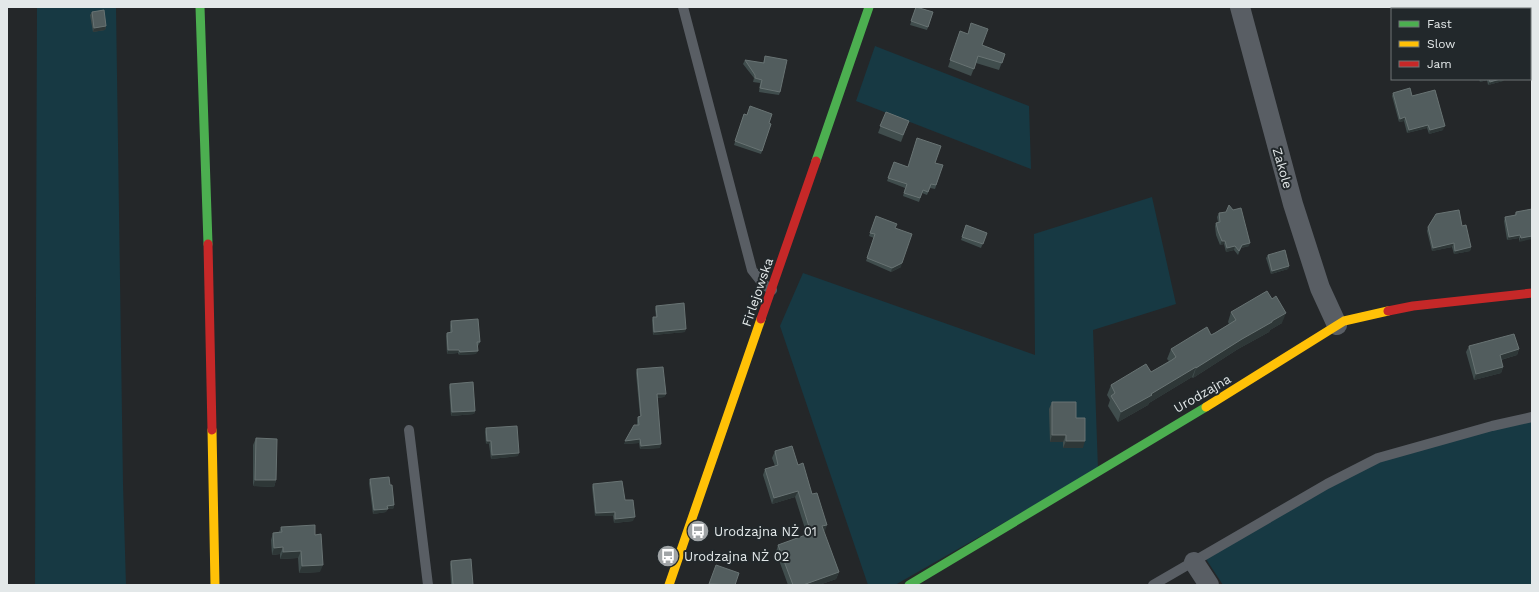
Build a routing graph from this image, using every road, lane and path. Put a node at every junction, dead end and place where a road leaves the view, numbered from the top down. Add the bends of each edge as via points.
1 (200, 7) edge
2 (683, 7) edge
3 (869, 7) edge
4 (1240, 7) edge
5 (772, 290) junction
6 (1532, 293) edge
7 (1337, 325) junction
8 (1532, 417) edge
9 (409, 430) dead end
10 (1194, 562) junction
11 (215, 585) edge
12 (428, 585) edge
13 (669, 585) edge
14 (909, 585) edge
15 (1153, 585) edge
16 (1209, 585) edge

1 - 11 street via 206,160
2 - 5 lane via 752,270 760,281
3 - 5 street, Firlejowska
4 - 7 street, Zakole via 1293,204 1320,288
5 - 13 street, Firlejowska
6 - 7 street, Urodzajna via 1413,306 1350,319
7 - 14 street, Urodzajna via 1267,370
8 - 10 lane via 1378,458 1327,484
9 - 12 lane
10 - 15 lane
10 - 16 street

